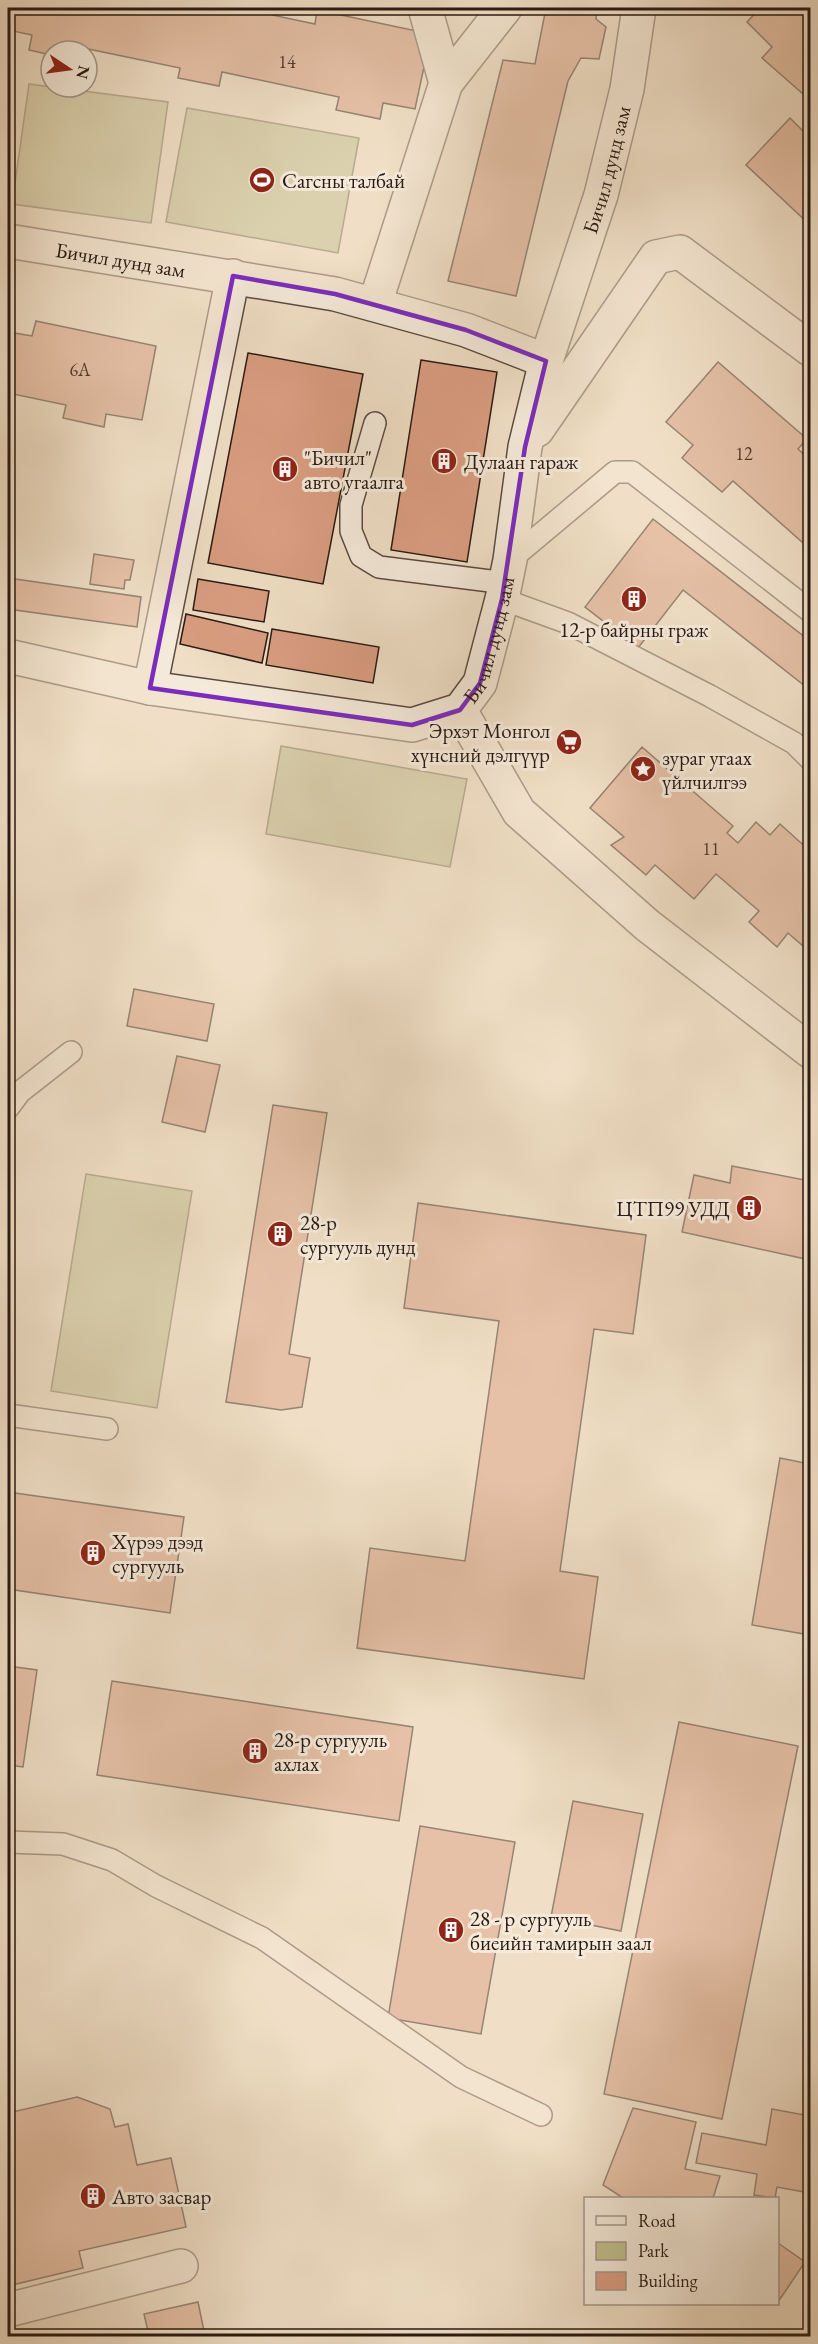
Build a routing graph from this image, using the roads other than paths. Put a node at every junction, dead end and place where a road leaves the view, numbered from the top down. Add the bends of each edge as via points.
1 (425, 8) edge
2 (505, 8) edge
3 (639, 8) edge
4 (446, 83) junction
5 (8, 241) edge
6 (233, 276) junction
7 (375, 304) junction
8 (810, 350) edge
9 (546, 361) junction
10 (375, 423) dead end
11 (525, 447) junction
12 (506, 581) junction
13 (810, 611) edge
14 (8, 656) edge
15 (150, 688) junction
16 (460, 710) junction
17 (810, 759) edge
18 (810, 1051) edge
19 (71, 1052) dead end
20 (8, 1108) edge
21 (8, 1415) edge
22 (107, 1428) dead end
23 (8, 1842) edge
24 (541, 2115) dead end
25 (181, 2266) dead end
26 (8, 2310) edge

1 - 4 street
2 - 4 street
3 - 9 street, Бичил дунд зам via 627,89 602,195
4 - 7 street
5 - 6 street, Бичил дунд зам
6 - 7 street, Бичил дунд зам
6 - 15 street
7 - 9 street, Бичил дунд зам via 466,330
8 - 11 street via 680,252 656,257
9 - 11 street, Бичил дунд зам
10 - 12 lane via 351,505 351,531 361,556 379,567
11 - 12 street, Бичил дунд зам
12 - 13 lane via 615,472 632,472
12 - 16 street, Бичил дунд зам via 480,683
12 - 17 lane via 568,623 794,743
14 - 15 street, Бичил дунд зам
15 - 16 street, Бичил дунд зам via 412,725
16 - 18 street via 519,812 647,925
19 - 20 lane via 20,1092
21 - 22 lane
23 - 24 lane via 63,1844 112,1860 262,1938 461,2077
25 - 26 street

